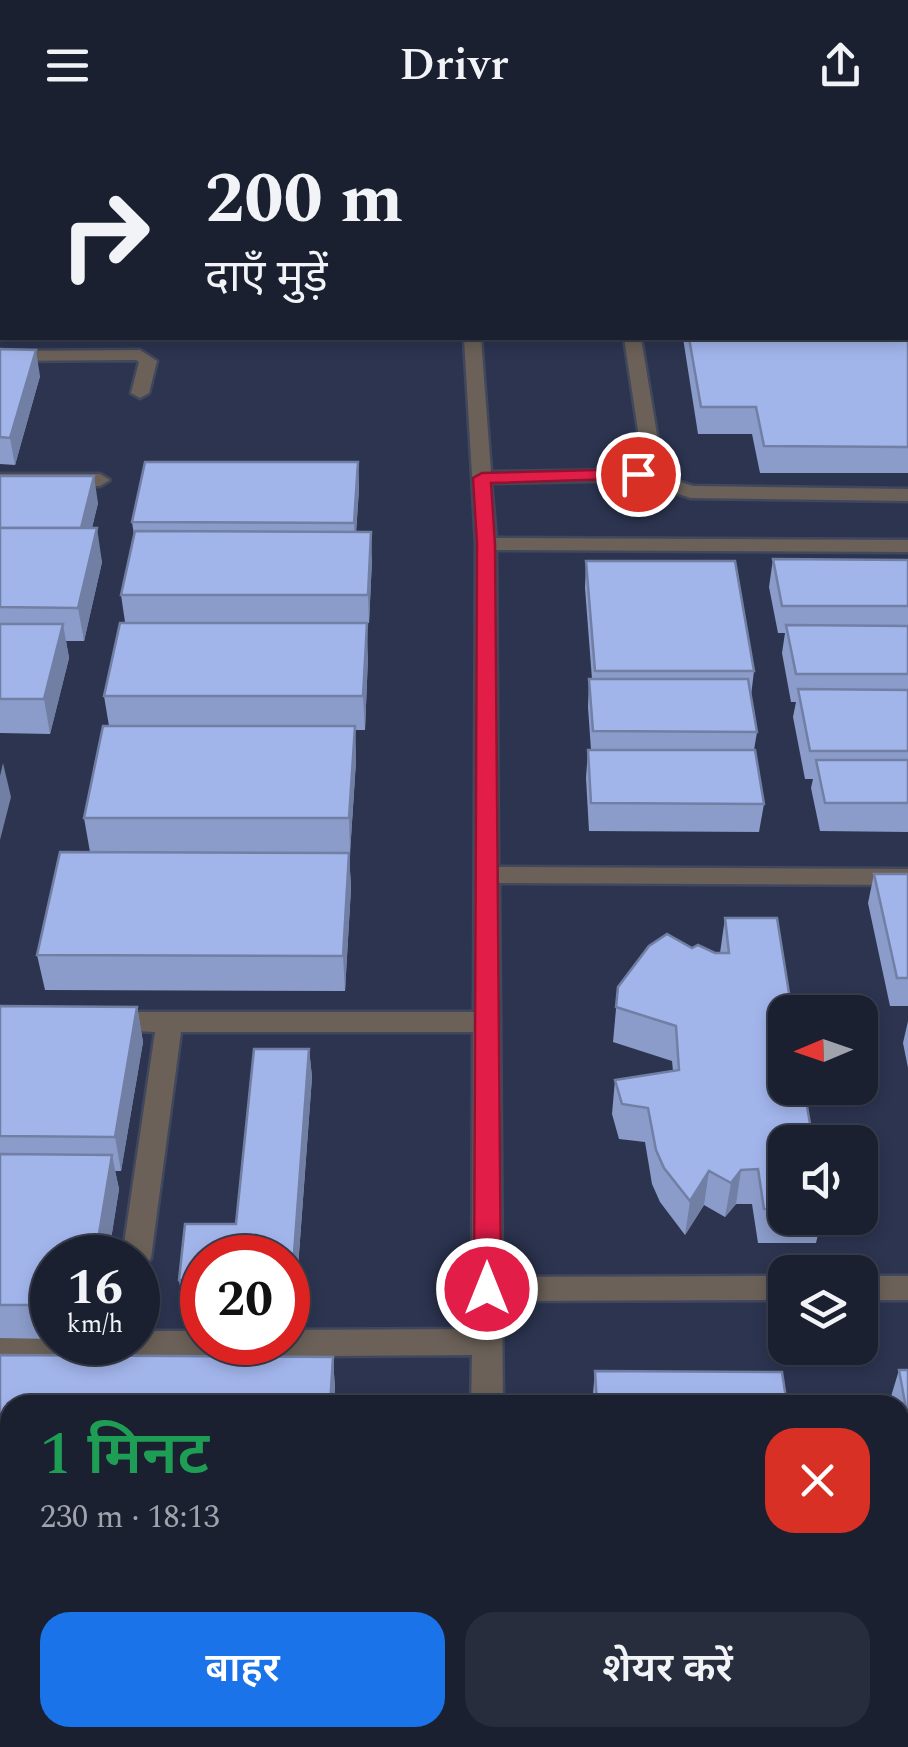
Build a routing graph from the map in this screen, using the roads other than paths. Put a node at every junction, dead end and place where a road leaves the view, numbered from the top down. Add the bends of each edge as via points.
1 (472, 340) edge
2 (632, 340) edge
3 (0, 356) edge
4 (140, 393) dead end
5 (482, 478) junction
6 (655, 478) junction
7 (0, 480) edge
8 (100, 480) dead end
9 (908, 495) edge
10 (486, 544) junction
11 (908, 546) edge
12 (487, 875) junction
13 (908, 876) edge
14 (75, 1022) edge
15 (169, 1022) junction
16 (486, 1022) junction
17 (139, 1235) edge
18 (768, 1288) edge
19 (878, 1288) edge
20 (908, 1288) edge
21 (487, 1289) junction
22 (487, 1342) junction
23 (0, 1345) edge
24 (487, 1395) edge

1 - 5 lane
2 - 6 lane
3 - 4 lane via 140,355 148,362
5 - 6 lane
5 - 10 lane
6 - 9 lane via 691,492
7 - 8 lane
10 - 11 lane
10 - 12 lane
12 - 13 lane
12 - 16 lane
14 - 15 lane
15 - 16 lane
15 - 17 lane
16 - 21 lane
18 - 21 lane
19 - 20 lane
21 - 22 lane
22 - 23 lane
22 - 24 lane

